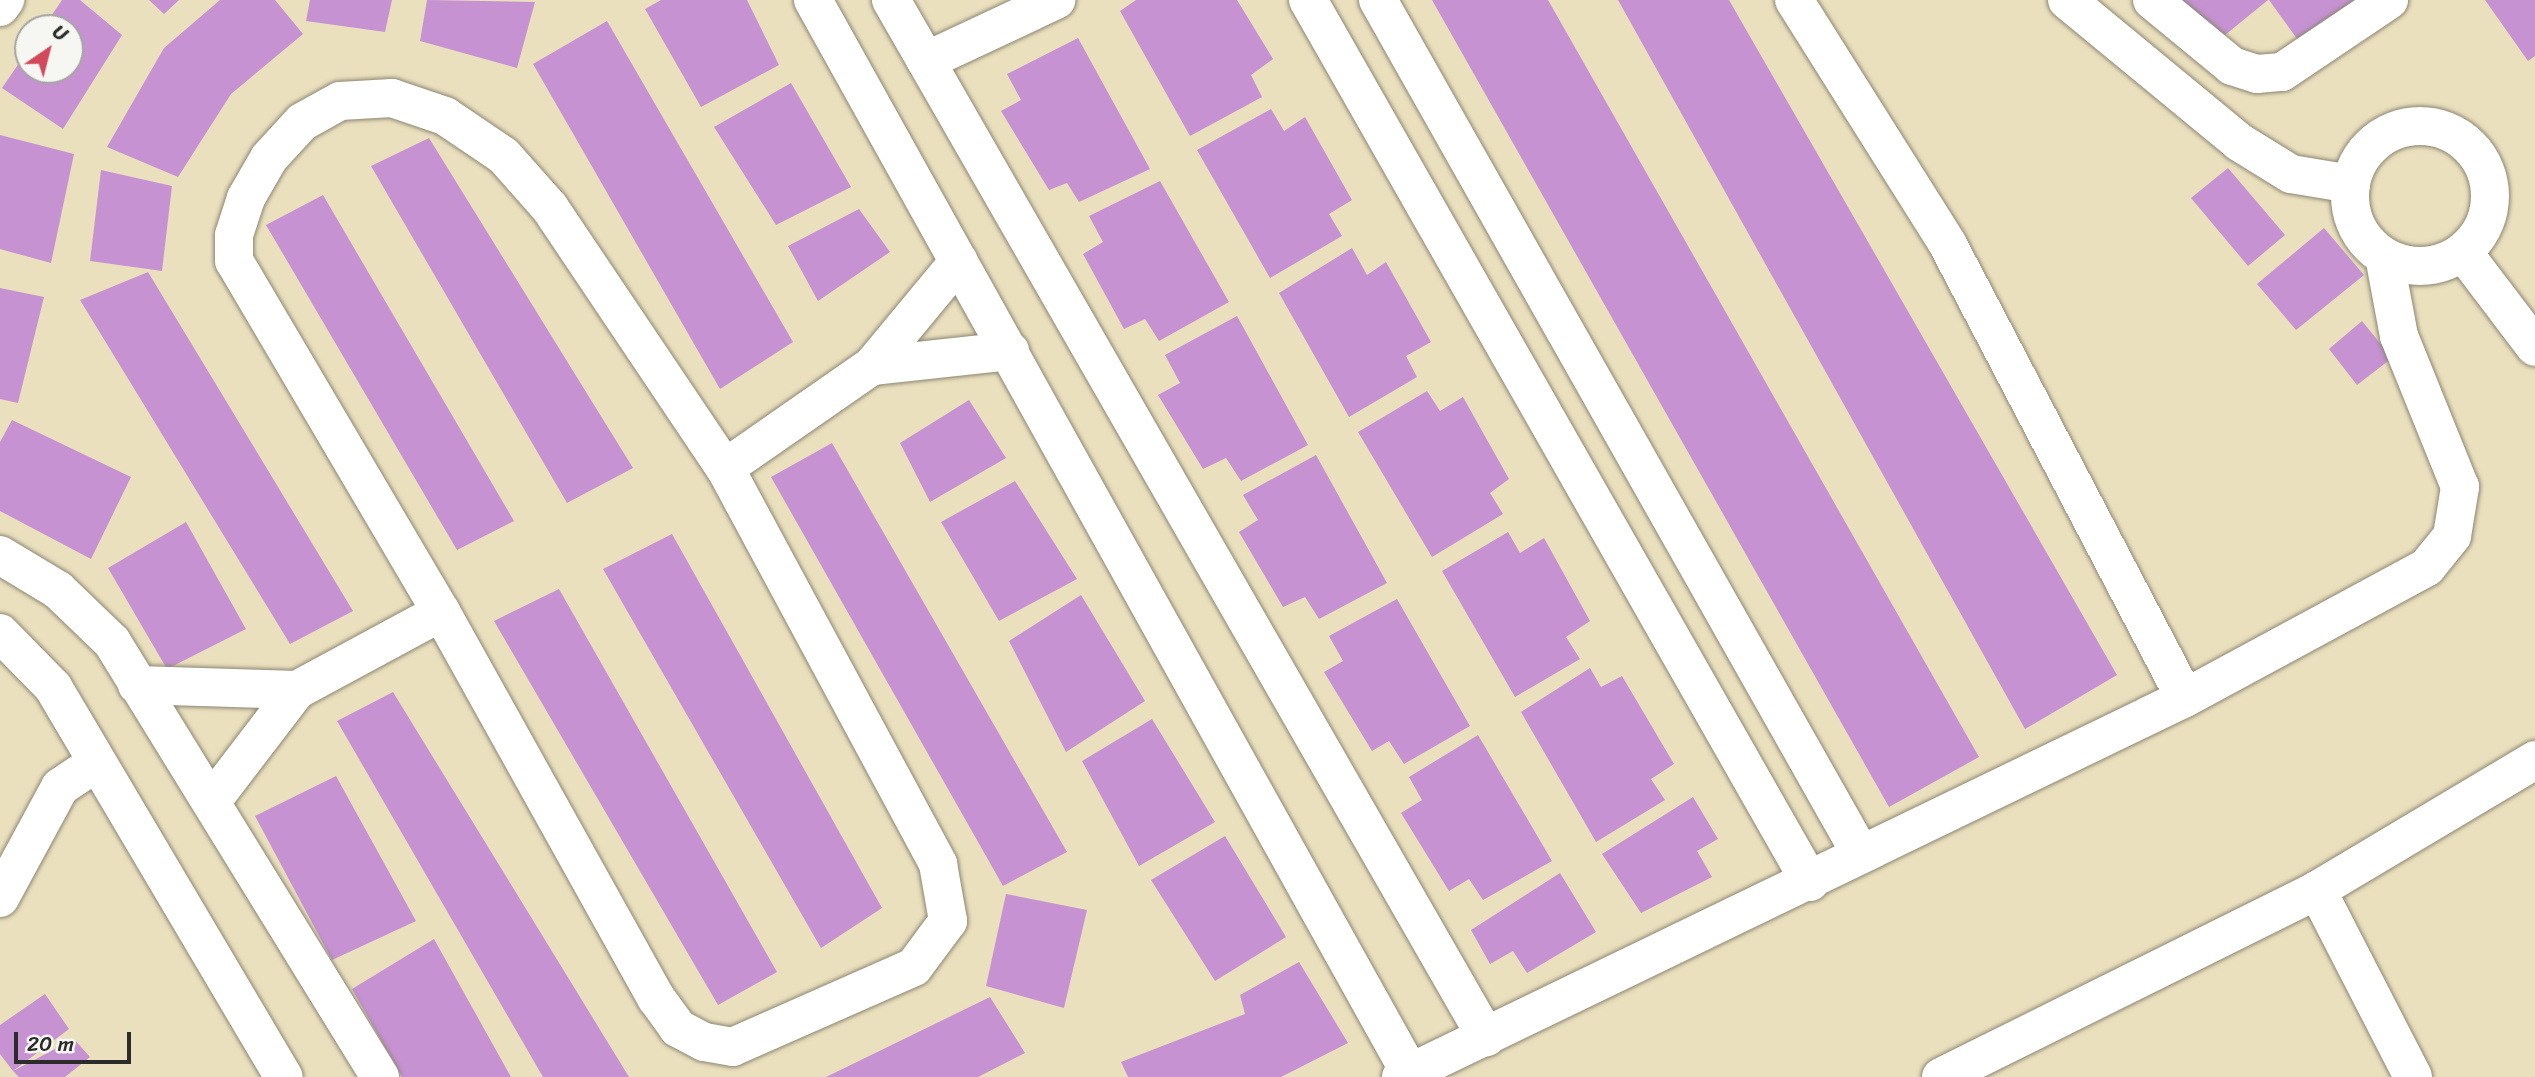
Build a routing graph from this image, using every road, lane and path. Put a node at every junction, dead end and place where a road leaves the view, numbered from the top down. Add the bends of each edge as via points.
1 (5, 0) edge
2 (813, 0) edge
3 (891, 0) edge
4 (1056, 0) edge
5 (1308, 0) edge
6 (1378, 0) edge
7 (1794, 0) edge
8 (2067, 0) edge
9 (2152, 0) edge
10 (2389, 0) edge
11 (0, 7) edge
12 (926, 61) junction
13 (2351, 184) junction
14 (2463, 252) junction
15 (2384, 256) junction
16 (959, 261) junction
17 (2535, 347) edge
18 (1010, 351) junction
19 (872, 366) junction
20 (725, 468) junction
21 (0, 555) edge
22 (441, 612) junction
23 (0, 633) edge
24 (137, 685) junction
25 (297, 690) junction
26 (2185, 698) junction
27 (2535, 760) edge
28 (96, 763) junction
29 (212, 801) junction
30 (1859, 851) junction
31 (1810, 882) junction
32 (2317, 890) junction
33 (0, 898) edge
34 (1486, 1037) junction
35 (1406, 1075) edge
36 (284, 1077) edge
37 (380, 1077) edge
38 (1941, 1077) edge
39 (2413, 1077) edge

1 - 11 street
2 - 16 street
3 - 12 street
4 - 12 street
5 - 31 street
6 - 30 street
7 - 26 street via 1947,243
8 - 13 street via 2239,142 2291,174
9 - 10 street via 2232,66 2257,74 2282,72
12 - 34 street
13 - 14 street via 2368,148 2385,135 2423,126 2458,138 2481,161 2490,198 2477,237
13 - 15 street via 2356,225
14 - 15 street via 2424,266
14 - 17 street
15 - 26 street via 2399,337 2460,487 2452,536 2427,567
16 - 18 street
16 - 19 street
18 - 19 street
18 - 35 street
19 - 20 street
20 - 22 street via 550,208 504,156 445,116 392,98 340,101 302,122 270,158 246,198 234,235 234,261
20 - 22 street via 938,864 948,921 914,967 733,1047 704,1042 678,1028
21 - 24 street via 67,599 112,642
22 - 25 street
23 - 28 street via 53,687
24 - 25 street
24 - 29 street
25 - 29 street
26 - 30 street
27 - 32 street
28 - 33 street via 60,787
28 - 36 street
29 - 37 street
30 - 31 street
31 - 34 street
32 - 38 street
32 - 39 street
34 - 35 street

